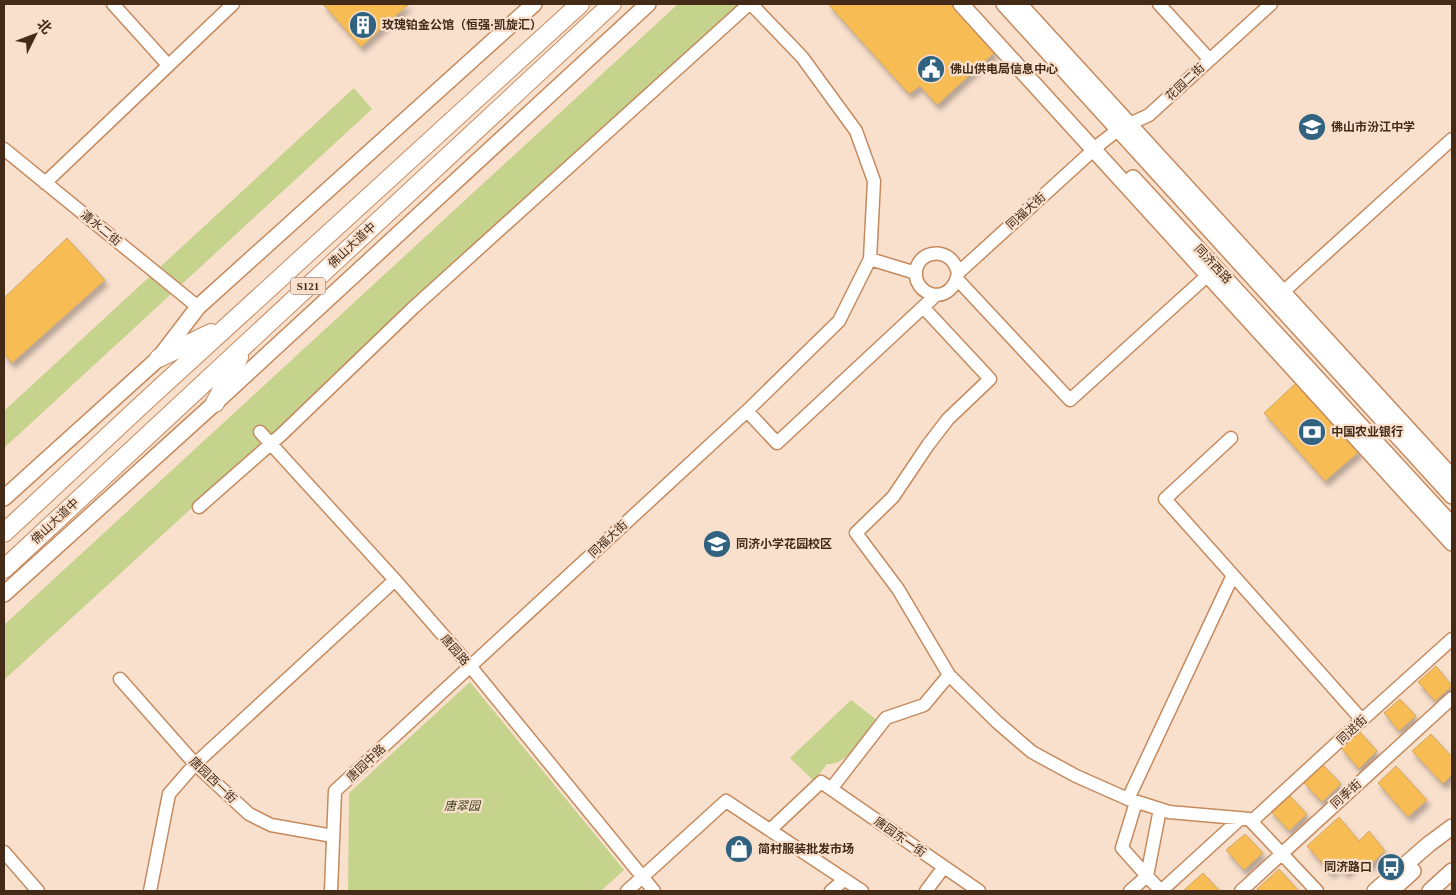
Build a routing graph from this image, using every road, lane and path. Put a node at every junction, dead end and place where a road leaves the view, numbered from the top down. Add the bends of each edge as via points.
1 (113, 4) edge
2 (233, 4) edge
3 (534, 4) edge
4 (580, 4) edge
5 (612, 4) edge
6 (648, 4) edge
7 (750, 4) edge
8 (961, 4) edge
9 (1004, 4) edge
10 (1159, 4) edge
11 (1271, 4) edge
12 (1025, 6) edge
13 (972, 8) edge
14 (1209, 59) junction
15 (168, 65) junction
16 (1124, 126) junction
17 (1452, 139) edge
18 (1098, 147) junction
19 (4, 149) edge
20 (46, 183) junction
21 (870, 259) junction
22 (916, 273) junction
23 (1208, 275) junction
24 (957, 276) junction
25 (1283, 292) junction
26 (936, 295) junction
27 (198, 307) junction
28 (924, 307) junction
29 (228, 326) junction
30 (246, 344) junction
31 (1325, 356) junction
32 (159, 358) junction
33 (1359, 375) junction
34 (214, 403) junction
35 (1371, 405) junction
36 (747, 412) junction
37 (260, 432) dead end
38 (1231, 438) dead end
39 (271, 444) junction
40 (1452, 477) edge
41 (1452, 496) edge
42 (4, 498) edge
43 (199, 507) dead end
44 (1452, 525) edge
45 (4, 533) edge
46 (1452, 543) edge
47 (4, 569) edge
48 (1233, 575) junction
49 (395, 580) junction
50 (4, 594) edge
51 (1452, 639) edge
52 (470, 666) junction
53 (949, 675) junction
54 (120, 679) dead end
55 (1452, 698) edge
56 (1362, 720) junction
57 (195, 764) junction
58 (826, 786) junction
59 (1132, 800) junction
60 (1160, 809) junction
61 (1247, 820) junction
62 (1452, 827) edge
63 (770, 830) junction
64 (1452, 835) edge
65 (333, 836) junction
66 (4, 852) edge
67 (1282, 853) junction
68 (944, 867) junction
69 (1452, 871) edge
70 (1147, 876) junction
71 (642, 877) junction
72 (844, 880) junction
73 (1452, 885) edge
74 (38, 891) edge
75 (150, 891) edge
76 (331, 891) edge
77 (627, 891) edge
78 (654, 891) edge
79 (831, 891) edge
80 (862, 891) edge
81 (926, 891) edge
82 (979, 891) edge
83 (1130, 891) edge
84 (1161, 891) edge
85 (1241, 891) edge
86 (1317, 891) edge
87 (1375, 891) edge
88 (1391, 891) edge
89 (1430, 891) edge
90 (1445, 891) edge

1 - 15 street
2 - 15 street
3 - 27 main road
4 - 29 highway, 佛山大道中 / S121
5 - 30 highway, 佛山大道中 / S121
6 - 34 main road
7 - 21 street via 802,57 856,131 874,181
7 - 39 street via 413,308
8 - 13 main road, 同济西路
9 - 16 main road, 同济西路
10 - 14 street
11 - 14 street, 花园二街
12 - 16 main road
13 - 18 main road, 同济西路
14 - 16 street, 花园二街 via 1149,115
15 - 20 street
16 - 18 street, 花园二街
16 - 25 main road
16 - 31 main road, 同济西路
17 - 25 street
18 - 23 main road
18 - 24 street, 同福大街
18 - 44 main road, 同济西路
19 - 20 street, 清水二街
20 - 27 street, 清水二街
21 - 22 street
21 - 36 street, 同福大街 via 839,321
22 - 24 street via 921,260 940,254 952,260
22 - 26 street via 919,285
23 - 24 street via 1070,400
23 - 46 main road
24 - 26 street, 同福大街 via 950,290
25 - 33 main road
26 - 28 street, 同福大街
27 - 32 main road
28 - 36 street, 同福大街 via 777,443
28 - 53 street via 990,379 948,419 893,497 856,533 898,589
29 - 32 highway
29 - 45 highway, 佛山大道中 / S121
30 - 34 highway
30 - 47 highway, 佛山大道中 / S121
31 - 33 main road
31 - 35 main road, 同济西路
32 - 42 main road
33 - 35 main road
33 - 40 main road
34 - 50 main road
35 - 41 main road, 同济西路
36 - 52 street, 同福大街
37 - 39 street, 唐园路
38 - 48 street via 1165,499
39 - 43 street
39 - 49 street, 唐园路
48 - 56 street
48 - 59 street
49 - 52 street, 唐园路
49 - 57 street
51 - 56 street, 同进街
52 - 65 street, 唐园中路 via 335,791
52 - 71 street, 唐园路
53 - 58 street via 924,705 886,718
53 - 59 street via 1032,752 1076,776
54 - 57 street, 唐园西一街
55 - 67 street, 同季街
56 - 61 street, 同进街
57 - 65 street, 唐园西一街 via 249,814 271,825
57 - 75 street via 169,794
58 - 63 street
58 - 68 street, 唐园东一街
59 - 60 street
59 - 70 street via 1122,848
60 - 61 street
60 - 70 street
61 - 67 street
61 - 84 street, 同进街
62 - 87 main road
63 - 71 street via 726,801
63 - 72 street
64 - 88 main road
65 - 76 street, 唐园中路
66 - 74 street
67 - 85 street, 同季街
67 - 86 street
68 - 81 street
68 - 82 street, 唐园东一街
69 - 89 main road
70 - 83 street
70 - 84 street
71 - 77 street
71 - 78 street, 唐园路
72 - 79 street
72 - 80 street
73 - 90 main road

